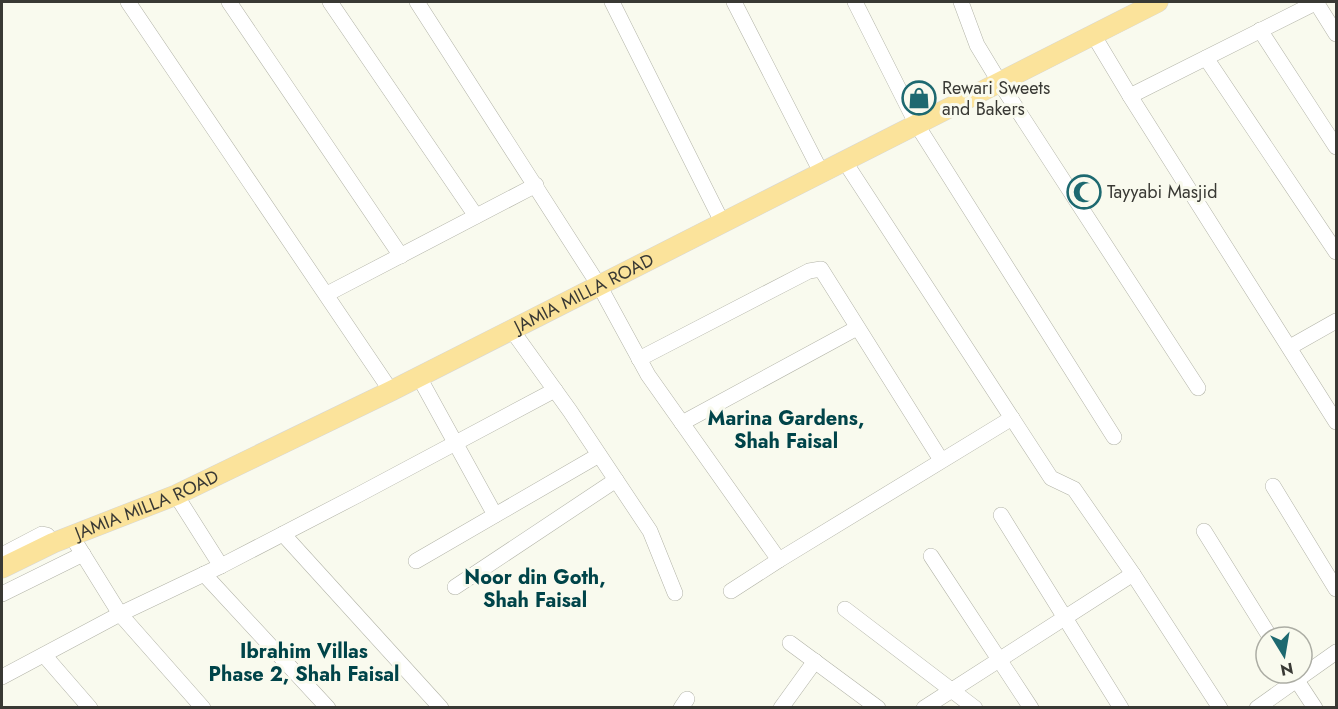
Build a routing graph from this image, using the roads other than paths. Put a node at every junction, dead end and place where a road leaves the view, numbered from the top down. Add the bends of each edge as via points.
1 (128, 2) edge
2 (229, 2) edge
3 (330, 2) edge
4 (417, 2) edge
5 (612, 2) edge
6 (734, 2) edge
7 (855, 2) edge
8 (962, 2) edge
9 (1158, 2) edge
10 (1316, 2) edge
11 (1260, 30) junction
12 (1336, 34) edge
13 (1094, 36) junction
14 (1209, 63) junction
15 (1000, 83) junction
16 (1130, 96) junction
17 (917, 125) junction
18 (1336, 147) edge
19 (845, 162) junction
20 (822, 174) junction
21 (536, 185) junction
22 (476, 216) junction
23 (723, 224) junction
24 (1336, 252) edge
25 (400, 256) junction
26 (600, 287) junction
27 (327, 294) junction
28 (1336, 321) edge
29 (857, 328) junction
30 (511, 329) junction
31 (1290, 347) junction
32 (639, 359) junction
33 (419, 377) junction
34 (1198, 388) dead end
35 (555, 390) junction
36 (391, 391) junction
37 (1012, 418) junction
38 (1336, 422) edge
39 (682, 423) junction
40 (1114, 437) dead end
41 (454, 444) junction
42 (599, 455) junction
43 (941, 460) junction
44 (616, 480) junction
45 (1273, 486) dead end
46 (176, 495) junction
47 (495, 515) junction
48 (1001, 515) dead end
49 (1204, 531) dead end
50 (283, 534) junction
51 (62, 539) junction
52 (83, 554) junction
53 (2, 555) edge
54 (931, 556) dead end
55 (779, 560) junction
56 (416, 561) dead end
57 (221, 566) junction
58 (2, 568) edge
59 (204, 574) junction
60 (1133, 574) junction
61 (455, 587) dead end
62 (1336, 589) edge
63 (731, 591) dead end
64 (675, 593) dead end
65 (2, 594) edge
66 (845, 609) dead end
67 (120, 614) junction
68 (1065, 618) junction
69 (1263, 625) edge
70 (790, 643) dead end
71 (1336, 652) edge
72 (44, 655) junction
73 (998, 660) junction
74 (815, 661) junction
75 (1314, 665) edge
76 (2, 677) edge
77 (1284, 685) edge
78 (1300, 685) edge
79 (952, 689) junction
80 (90, 708) edge
81 (203, 708) edge
82 (328, 708) edge
83 (441, 708) edge
84 (781, 708) edge
85 (878, 708) edge
86 (924, 708) edge
87 (975, 708) edge
88 (1031, 708) edge
89 (1121, 708) edge
90 (1220, 708) edge
91 (1257, 708) edge
92 (1315, 708) edge

1 - 27 street
2 - 25 street
3 - 22 street
4 - 21 street
5 - 23 street
6 - 20 street
7 - 17 street
8 - 15 street via 977,45
9 - 13 main road, JAMIA MILLA ROAD
10 - 11 street
10 - 12 street
11 - 14 street
11 - 18 street
13 - 15 main road, JAMIA MILLA ROAD
13 - 16 street
14 - 16 street
14 - 24 street
15 - 17 main road, JAMIA MILLA ROAD
15 - 34 street
16 - 31 street
17 - 19 main road, JAMIA MILLA ROAD
17 - 40 street
19 - 20 main road, JAMIA MILLA ROAD
19 - 37 street
20 - 23 main road, JAMIA MILLA ROAD
21 - 22 street
21 - 26 street
22 - 25 street
23 - 26 main road, JAMIA MILLA ROAD
25 - 27 street
26 - 30 main road, JAMIA MILLA ROAD
26 - 32 street
27 - 36 street
28 - 31 street
29 - 32 street via 821,269 815,269
29 - 39 street
29 - 43 street
30 - 33 main road, JAMIA MILLA ROAD
30 - 35 street
31 - 38 street
32 - 39 street
33 - 36 main road, JAMIA MILLA ROAD
33 - 41 street
35 - 41 street
35 - 42 street
36 - 46 main road, JAMIA MILLA ROAD
37 - 43 street
37 - 60 street via 1051,478 1074,489
39 - 55 street
41 - 47 street
41 - 50 street
42 - 44 street
42 - 47 street
43 - 55 street
44 - 61 street
44 - 64 street via 650,531
45 - 62 street
46 - 51 main road, JAMIA MILLA ROAD
46 - 57 street
47 - 56 street
48 - 68 street
49 - 69 street
50 - 57 street
50 - 83 street
51 - 52 street
51 - 53 street via 42,534
51 - 58 main road, JAMIA MILLA ROAD
52 - 65 street
52 - 67 street
54 - 73 street
55 - 63 street
57 - 59 street
59 - 67 street
59 - 82 street
60 - 68 street
60 - 90 street
66 - 79 street
67 - 72 street
67 - 81 street
68 - 73 street
68 - 89 street
70 - 74 street
71 - 75 street
72 - 76 street
72 - 80 street
73 - 79 street
73 - 88 street
74 - 84 street
74 - 85 street
77 - 91 street
78 - 92 street
79 - 86 street
79 - 87 street

